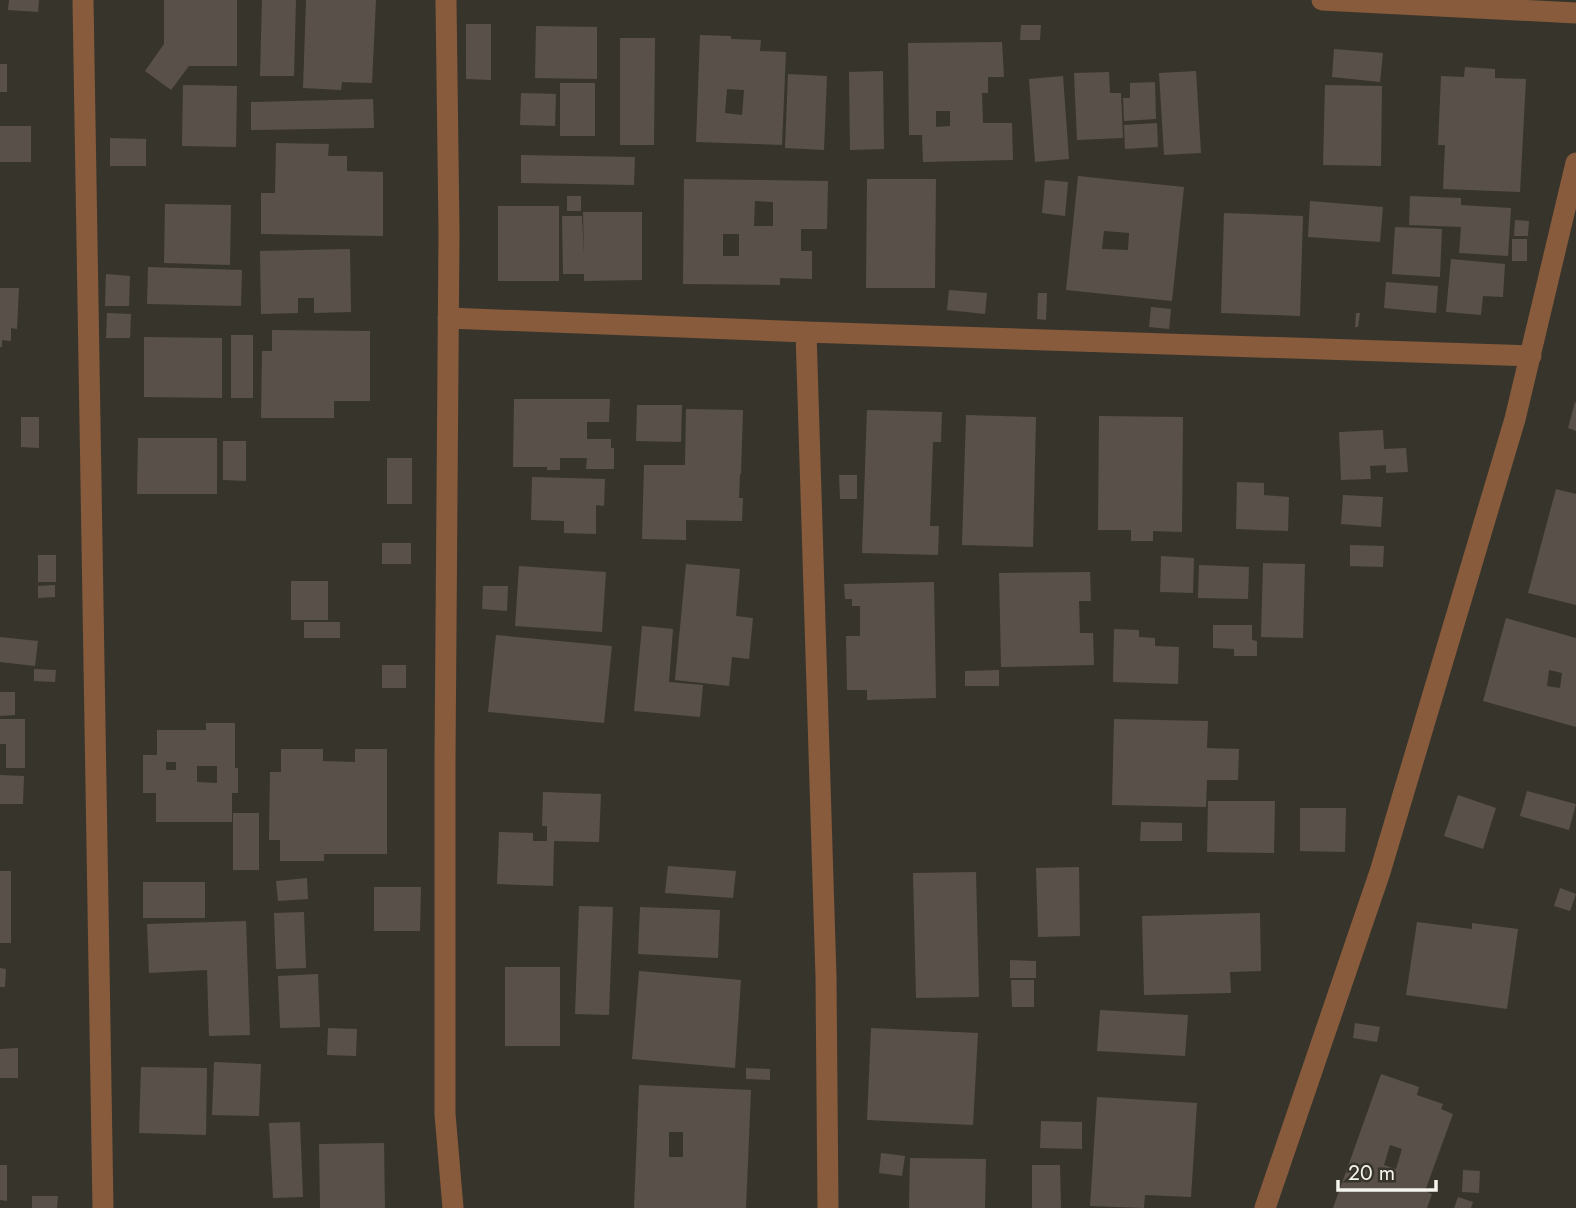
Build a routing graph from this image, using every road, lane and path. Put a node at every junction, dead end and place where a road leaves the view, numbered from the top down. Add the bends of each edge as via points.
1 (82, 0) edge
2 (446, 0) edge
3 (1322, 0) edge
4 (1576, 13) edge
5 (1576, 163) edge
6 (448, 318) junction
7 (806, 332) junction
8 (1531, 356) junction
9 (103, 1208) edge
10 (453, 1208) edge
11 (828, 1208) edge
12 (1265, 1208) edge

1 - 9 street
2 - 6 street
3 - 4 street
5 - 8 street
6 - 7 street
6 - 10 street via 445,1114
7 - 8 street
7 - 11 street via 826,977
8 - 12 street via 1380,872

